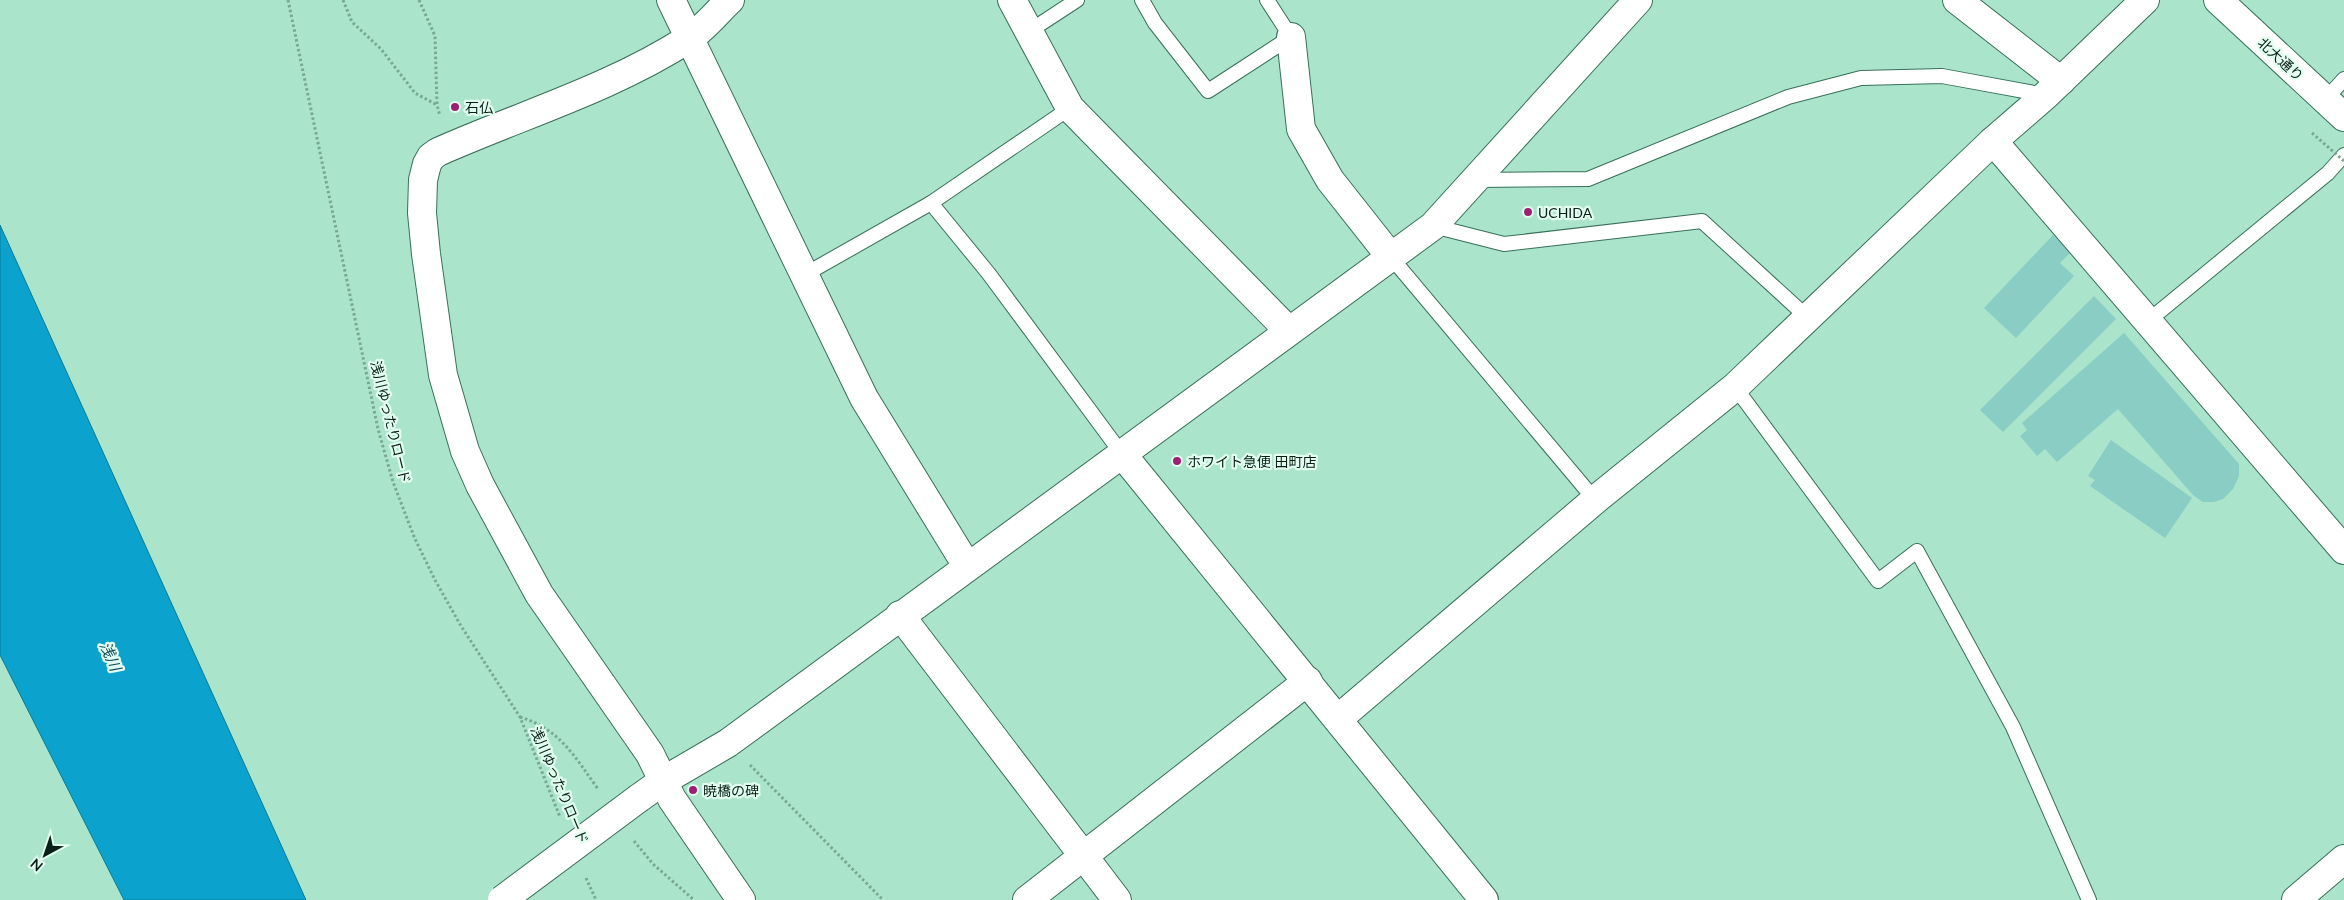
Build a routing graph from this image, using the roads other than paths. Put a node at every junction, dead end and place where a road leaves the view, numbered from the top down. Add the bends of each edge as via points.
1 (671, 0) edge
2 (730, 0) edge
3 (1012, 0) edge
4 (1077, 0) edge
5 (1142, 0) edge
6 (1267, 0) edge
7 (1957, 0) edge
8 (2145, 0) edge
9 (2218, 0) edge
10 (1636, 1) edge
11 (1028, 32) junction
12 (1291, 37) junction
13 (690, 38) junction
14 (2344, 79) edge
15 (2054, 88) junction
16 (1070, 108) junction
17 (2335, 108) edge
18 (1993, 141) junction
19 (2344, 156) edge
20 (1474, 180) junction
21 (931, 203) junction
22 (1433, 226) junction
23 (1390, 256) junction
24 (804, 275) junction
25 (1808, 318) junction
26 (2148, 321) junction
27 (1289, 331) junction
28 (1735, 387) junction
29 (1122, 454) junction
30 (1595, 500) junction
31 (2344, 550) edge
32 (967, 566) junction
33 (900, 615) junction
34 (1308, 681) junction
35 (1338, 719) junction
36 (663, 781) junction
37 (1084, 857) junction
38 (2344, 859) edge
39 (502, 900) edge
40 (741, 900) edge
41 (1027, 900) edge
42 (1117, 900) edge
43 (1484, 900) edge
44 (2088, 900) edge
45 (2296, 900) edge

1 - 13 street
2 - 13 street
3 - 11 street
4 - 11 lane
5 - 12 lane via 1155,23 1208,91
6 - 12 lane
7 - 15 street
8 - 15 street
9 - 17 street, 北大通り
10 - 20 street
11 - 16 street
12 - 23 street via 1301,130 1330,180
13 - 24 street
13 - 36 street via 550,108 431,157 424,172 422,213 443,375 465,451 539,594 650,754
14 - 17 lane
15 - 18 street
15 - 20 lane via 1942,76 1861,78 1788,97 1588,179
16 - 21 lane
16 - 27 street
18 - 25 street
18 - 26 street
19 - 26 lane via 2328,173
20 - 22 street
21 - 24 lane
21 - 29 lane via 989,274
22 - 23 street
22 - 25 lane via 1504,244 1702,220
23 - 27 street
23 - 30 lane
24 - 32 street via 864,398
25 - 28 street
26 - 31 street
27 - 29 street
28 - 30 street
28 - 44 lane via 1878,581 1917,551 2012,727
29 - 32 street
29 - 34 street
30 - 35 street
32 - 33 street
33 - 36 street via 728,743
33 - 37 street
34 - 35 street
34 - 37 street
35 - 43 street
36 - 39 street, bridge
36 - 40 street
37 - 41 street
37 - 42 street
38 - 45 street

